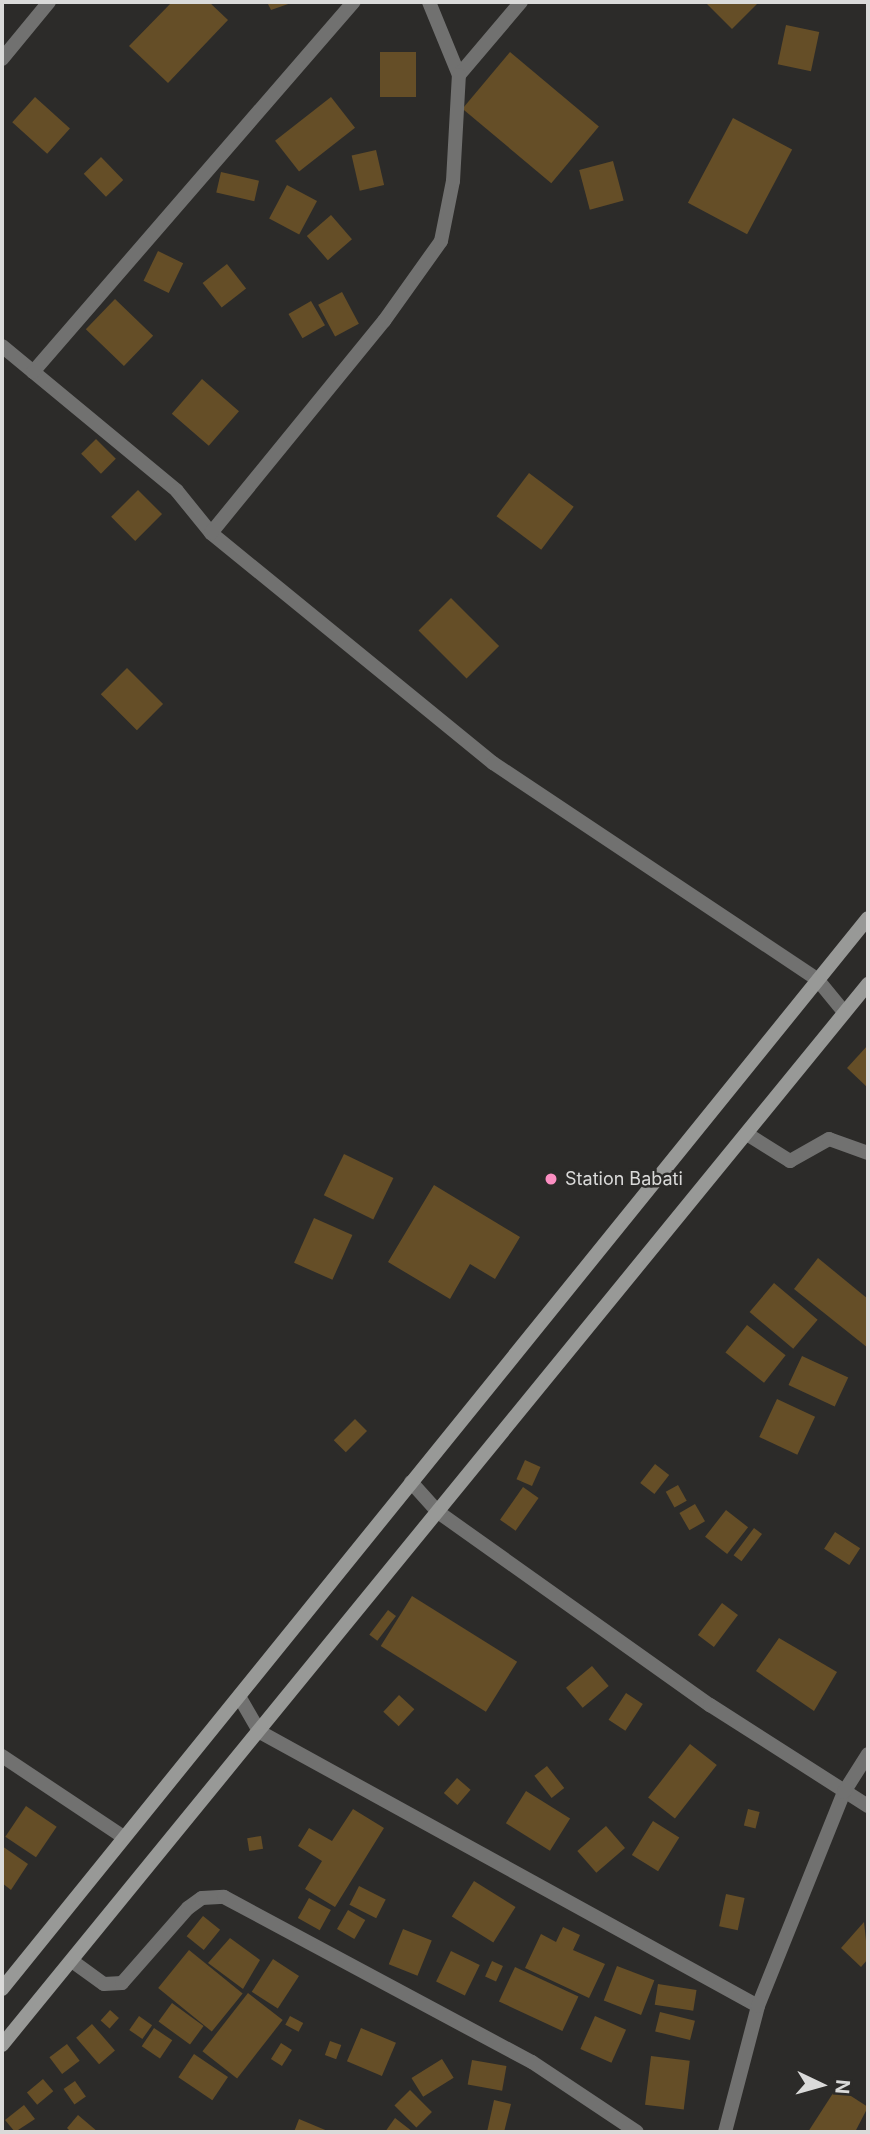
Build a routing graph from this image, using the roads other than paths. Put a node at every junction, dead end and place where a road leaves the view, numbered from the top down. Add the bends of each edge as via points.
1 (48, 2) edge
2 (354, 2) edge
3 (429, 2) edge
4 (521, 2) edge
5 (2, 59) edge
6 (459, 75) junction
7 (2, 346) edge
8 (33, 372) junction
9 (211, 533) junction
10 (868, 918) edge
11 (817, 979) junction
12 (868, 984) edge
13 (844, 1012) junction
14 (747, 1134) junction
15 (868, 1153) edge
16 (411, 1482) junction
17 (438, 1512) junction
18 (240, 1698) junction
19 (260, 1732) junction
20 (868, 1754) edge
21 (2, 1756) edge
22 (844, 1792) junction
23 (868, 1806) edge
24 (122, 1836) junction
25 (72, 1961) junction
26 (2, 1989) edge
27 (758, 2006) junction
28 (2, 2045) edge
29 (637, 2132) edge
30 (725, 2132) edge

1 - 5 street
2 - 8 street
3 - 6 street
4 - 6 street
6 - 9 street via 453,181 441,241 384,321
7 - 8 street
8 - 9 street via 177,491
9 - 11 street via 493,763
10 - 11 main road
11 - 13 street
11 - 16 main road
12 - 13 main road
13 - 14 main road
14 - 15 street via 790,1161 829,1139
14 - 17 main road
16 - 17 street
16 - 18 main road
17 - 19 main road
17 - 22 street via 710,1705
18 - 19 street
18 - 24 main road
19 - 25 main road
19 - 27 street
20 - 22 street
21 - 24 street
22 - 23 street
22 - 27 street
24 - 26 main road
25 - 28 main road
25 - 29 street via 104,1984 122,1983 188,1908 202,1898 223,1897 532,2062
27 - 30 street

